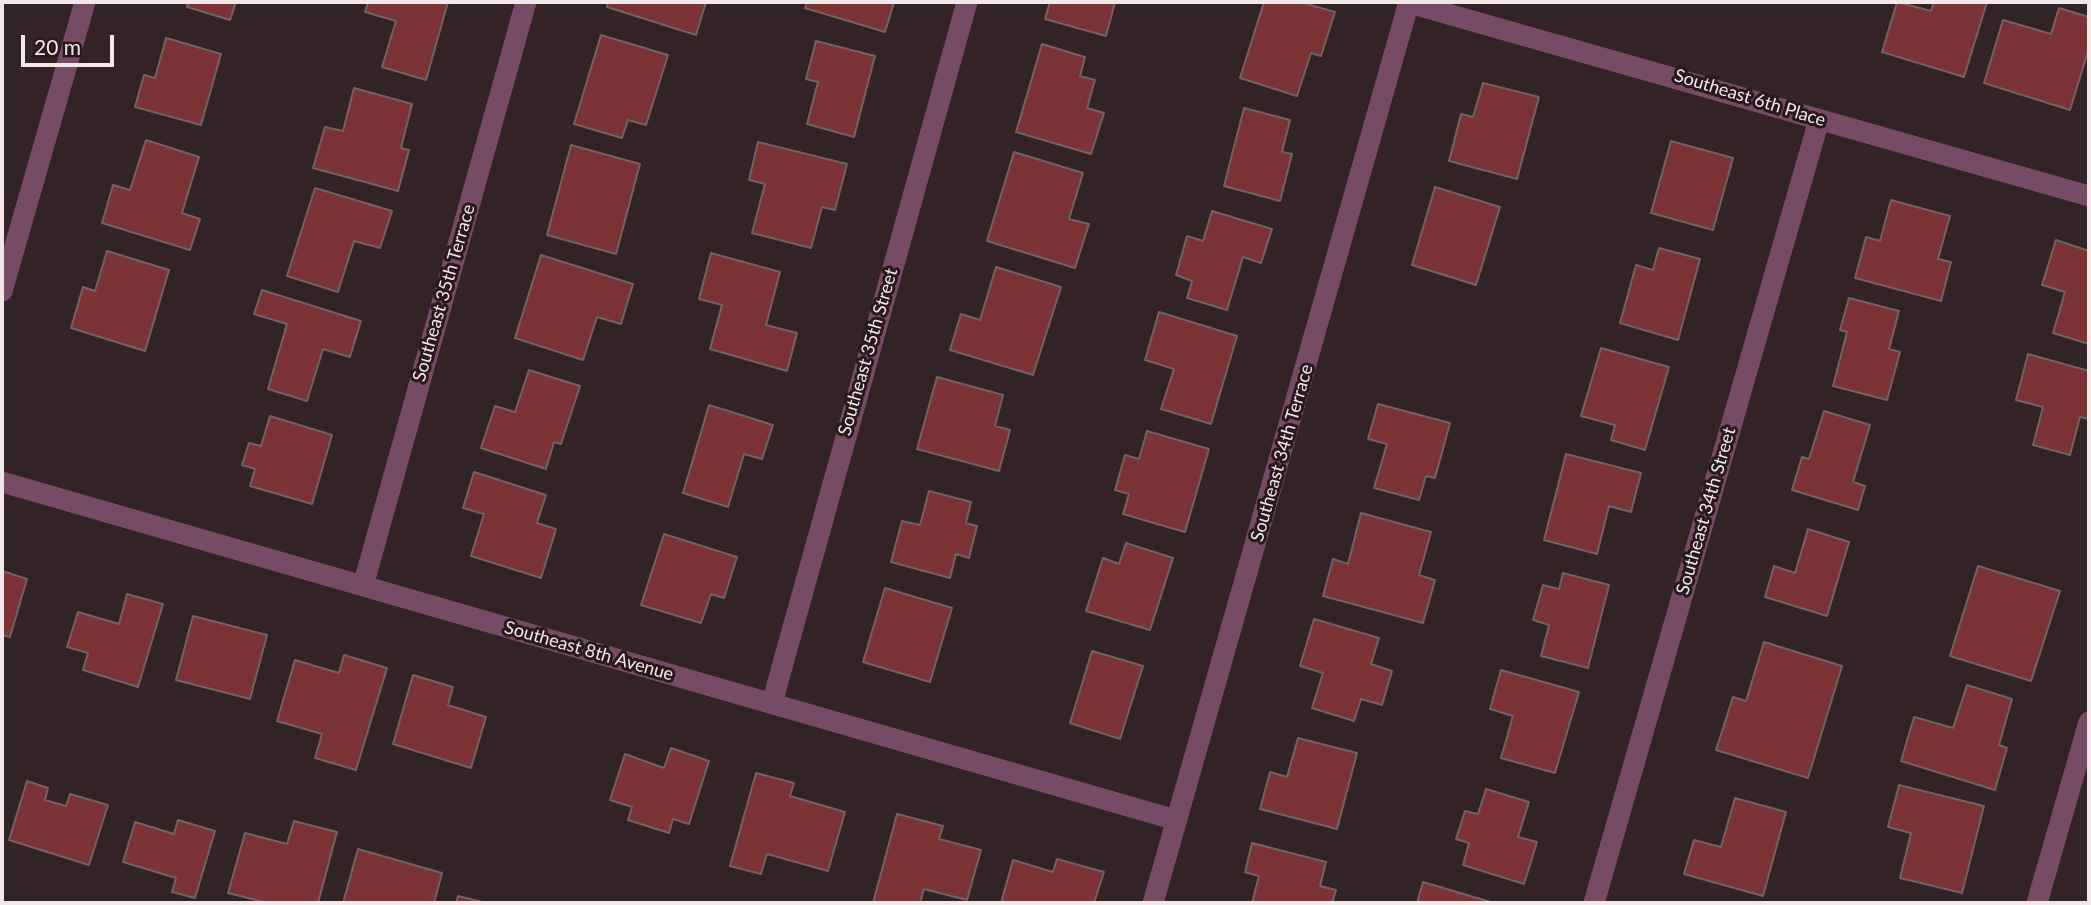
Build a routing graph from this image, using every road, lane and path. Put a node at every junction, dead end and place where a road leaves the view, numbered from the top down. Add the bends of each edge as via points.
1 (85, 2) edge
2 (526, 2) edge
3 (967, 2) edge
4 (1409, 2) edge
5 (1819, 120) junction
6 (2089, 196) edge
7 (2, 291) edge
8 (2, 482) edge
9 (363, 586) junction
10 (772, 703) junction
11 (2089, 722) edge
12 (1176, 820) junction
13 (1153, 903) edge
14 (1594, 903) edge
15 (2037, 903) edge

1 - 7 street
2 - 9 street, Southeast 35th Terrace
3 - 10 street, Southeast 35th Street
4 - 5 street, Southeast 6th Place
4 - 12 street, Southeast 34th Terrace
5 - 6 street, Southeast 6th Place
5 - 14 street, Southeast 34th Street
8 - 9 street, Southeast 8th Avenue
9 - 10 street, Southeast 8th Avenue
10 - 12 street, Southeast 8th Avenue
11 - 15 street
12 - 13 street, Southeast 34th Terrace

